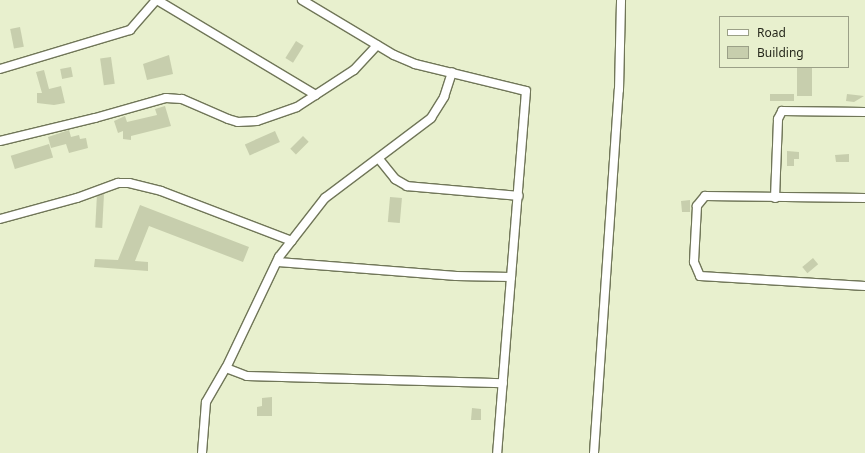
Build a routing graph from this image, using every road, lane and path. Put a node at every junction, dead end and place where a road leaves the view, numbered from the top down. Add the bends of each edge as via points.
1 (156, 0) edge
2 (621, 0) edge
3 (307, 1) edge
4 (377, 45) junction
5 (0, 69) edge
6 (452, 72) junction
7 (316, 95) junction
8 (865, 112) edge
9 (0, 141) edge
10 (379, 159) junction
11 (519, 196) junction
12 (775, 198) junction
13 (865, 198) edge
14 (0, 219) edge
15 (292, 241) junction
16 (278, 262) junction
17 (511, 277) junction
18 (865, 286) edge
19 (226, 368) junction
20 (503, 383) junction
21 (202, 453) edge
22 (497, 453) edge
23 (594, 453) edge

1 - 5 street via 130,30
1 - 7 street
2 - 23 street via 619,90
3 - 4 street
4 - 6 street via 415,64
4 - 7 street via 354,70
6 - 10 street via 444,96 431,118
6 - 11 street via 526,91
7 - 9 street via 288,112 247,122 228,119 182,99 166,98
8 - 12 street via 782,111 778,119
10 - 11 street via 395,180 407,186
10 - 15 street via 326,198
11 - 17 street
12 - 13 street
12 - 18 street via 705,196 697,206 696,220 694,262 700,276
14 - 15 street via 77,198 118,183 129,183 160,191
15 - 16 street
16 - 17 street via 456,276
16 - 19 street
17 - 20 street
19 - 20 street via 247,376
19 - 21 street via 206,402
20 - 22 street

